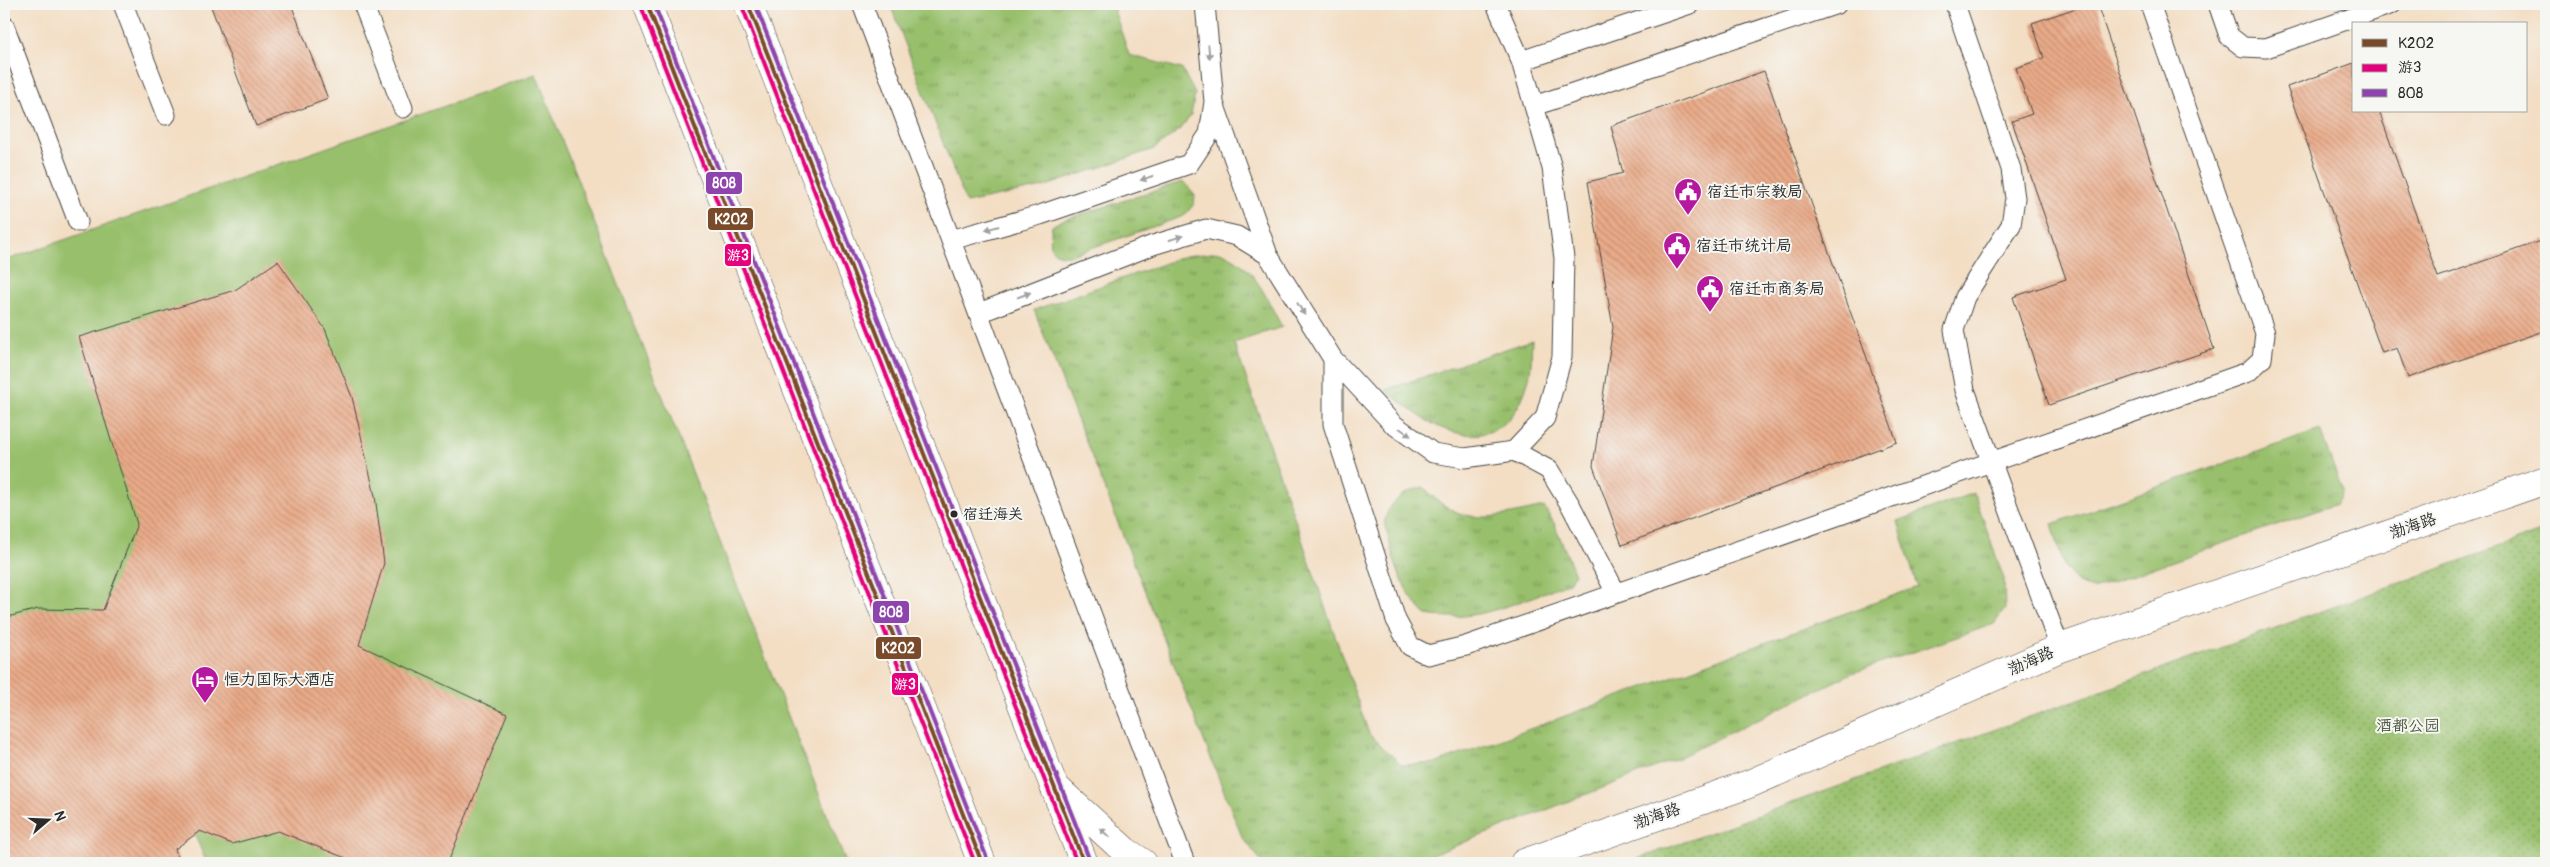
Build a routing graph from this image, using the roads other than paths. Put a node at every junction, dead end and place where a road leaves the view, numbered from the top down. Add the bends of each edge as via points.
1 (124, 4) edge
2 (363, 4) edge
3 (647, 4) edge
4 (748, 4) edge
5 (862, 4) edge
6 (1205, 4) edge
7 (1496, 4) edge
8 (1690, 4) edge
9 (1837, 4) edge
10 (1955, 4) edge
11 (2150, 4) edge
12 (2218, 4) edge
13 (2392, 4) edge
14 (4, 25) edge
15 (1521, 61) junction
16 (1214, 102) junction
17 (1534, 106) junction
18 (403, 108) dead end
19 (166, 116) dead end
20 (78, 222) dead end
21 (952, 240) junction
22 (1268, 255) junction
23 (979, 312) junction
24 (1333, 359) junction
25 (1514, 451) junction
26 (1991, 462) junction
27 (2546, 480) edge
28 (1616, 593) junction
29 (2060, 648) junction
30 (1054, 786) junction
31 (965, 821) junction
32 (971, 863) edge
33 (982, 863) edge
34 (1084, 863) edge
35 (1143, 863) edge
36 (1185, 863) edge
37 (1524, 863) edge

1 - 19 lane
2 - 18 lane
3 - 31 main road
4 - 30 main road
5 - 21 lane
6 -> 16 lane
7 - 15 lane
8 - 15 lane
9 - 17 lane
10 - 26 lane via 2011,169 2015,198 2011,225 1965,297 1954,330 1965,390
11 - 26 lane via 2265,332 2262,359 2248,372
12 - 13 lane via 2229,36 2243,47 2266,48
14 - 20 lane
15 - 17 lane
16 -> 21 lane via 1209,134 1189,164 1040,215
16 - 22 lane
17 - 25 lane via 1552,168 1564,258 1562,357 1545,418
21 - 23 lane
23 -> 22 lane via 1153,245 1206,229 1236,236
22 -> 24 lane
23 - 36 lane
24 -> 25 lane via 1393,424 1433,452 1465,458
24 - 28 lane via 1333,424 1396,620 1410,646 1428,655 1466,646
25 - 28 lane via 1549,470
26 - 28 lane
26 - 29 lane
27 - 29 main road, 渤海路
29 - 37 main road, 渤海路 via 1749,784
30 - 34 main road
35 -> 30 main road via 1125,851
31 - 32 main road
31 - 33 main road

